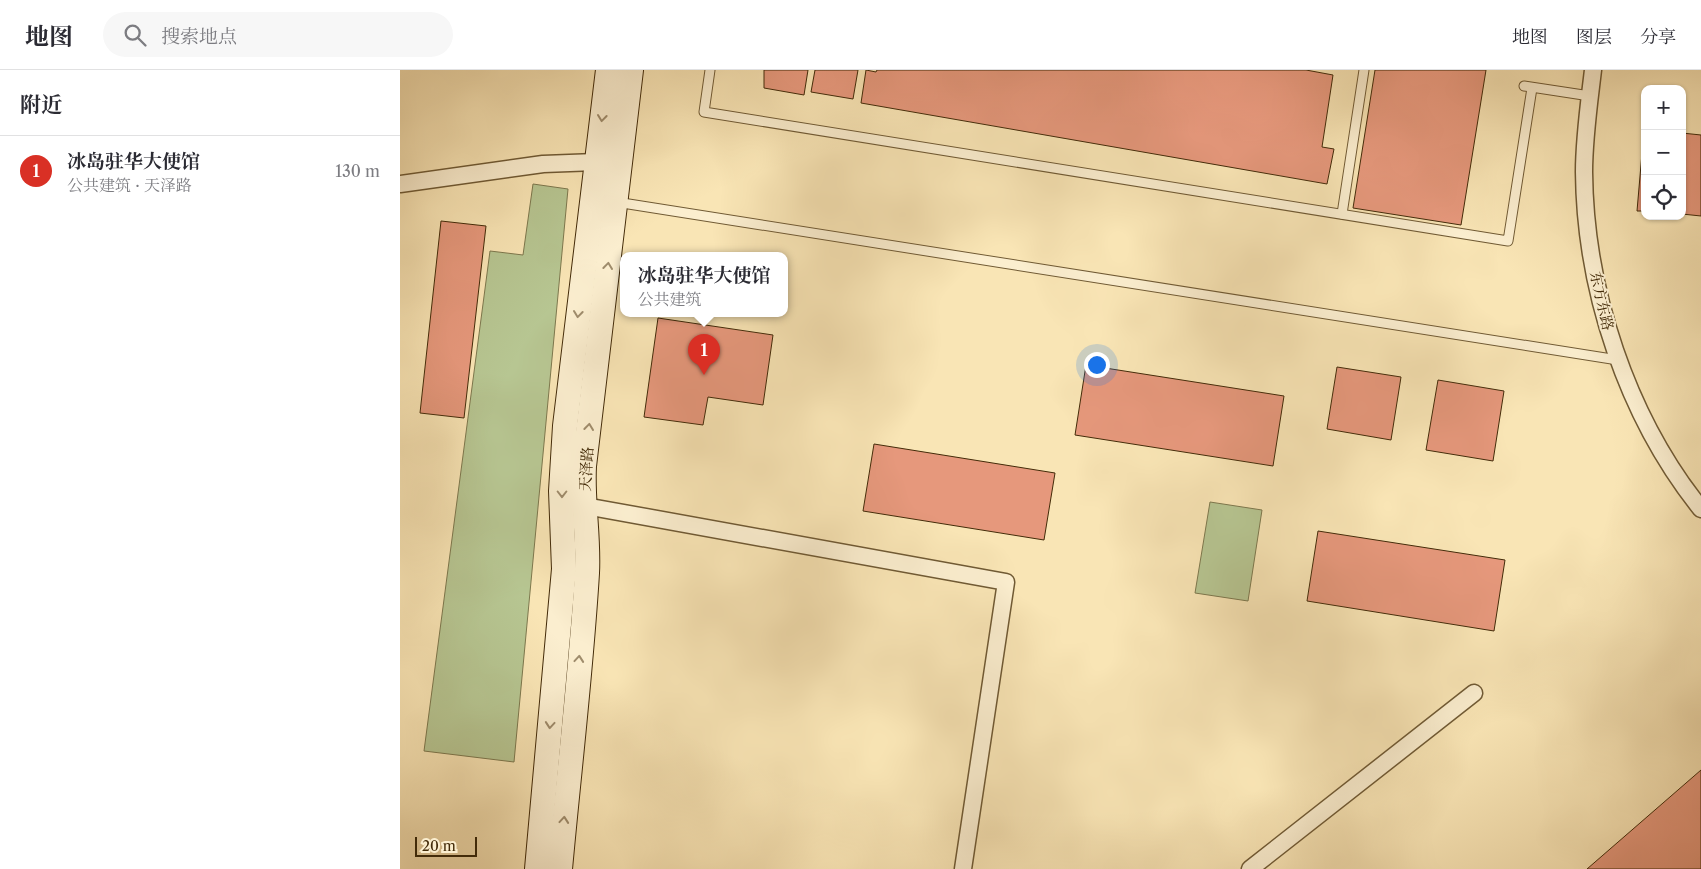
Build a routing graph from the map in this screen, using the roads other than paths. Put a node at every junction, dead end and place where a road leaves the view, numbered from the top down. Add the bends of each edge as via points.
1 (608, 70) edge
2 (631, 70) edge
3 (710, 70) edge
4 (1364, 70) edge
5 (1593, 70) edge
6 (1590, 96) junction
7 (596, 162) junction
8 (400, 184) edge
9 (615, 202) junction
10 (1342, 214) junction
11 (1618, 360) junction
12 (585, 506) junction
13 (1701, 509) edge
14 (1474, 693) dead end
15 (537, 869) edge
16 (560, 869) edge
17 (963, 869) edge
18 (1250, 869) edge

1 -> 7 street, 天泽路
2 - 9 street, 天泽路
3 - 10 lane via 704,112
4 - 10 lane
5 - 6 street, 东方东路
6 - 10 lane via 1528,87 1508,241
6 - 11 street, 东方东路 via 1584,172 1586,212 1605,319
7 - 8 street via 543,164
7 -> 15 street, 天泽路 via 565,426 562,491 564,569
9 - 11 lane
12 -> 9 street, 天泽路 via 584,466
11 - 13 street, 东方东路 via 1648,428 1678,480
16 -> 12 street, 天泽路 via 587,571
12 - 17 street via 1006,582
14 - 18 street

